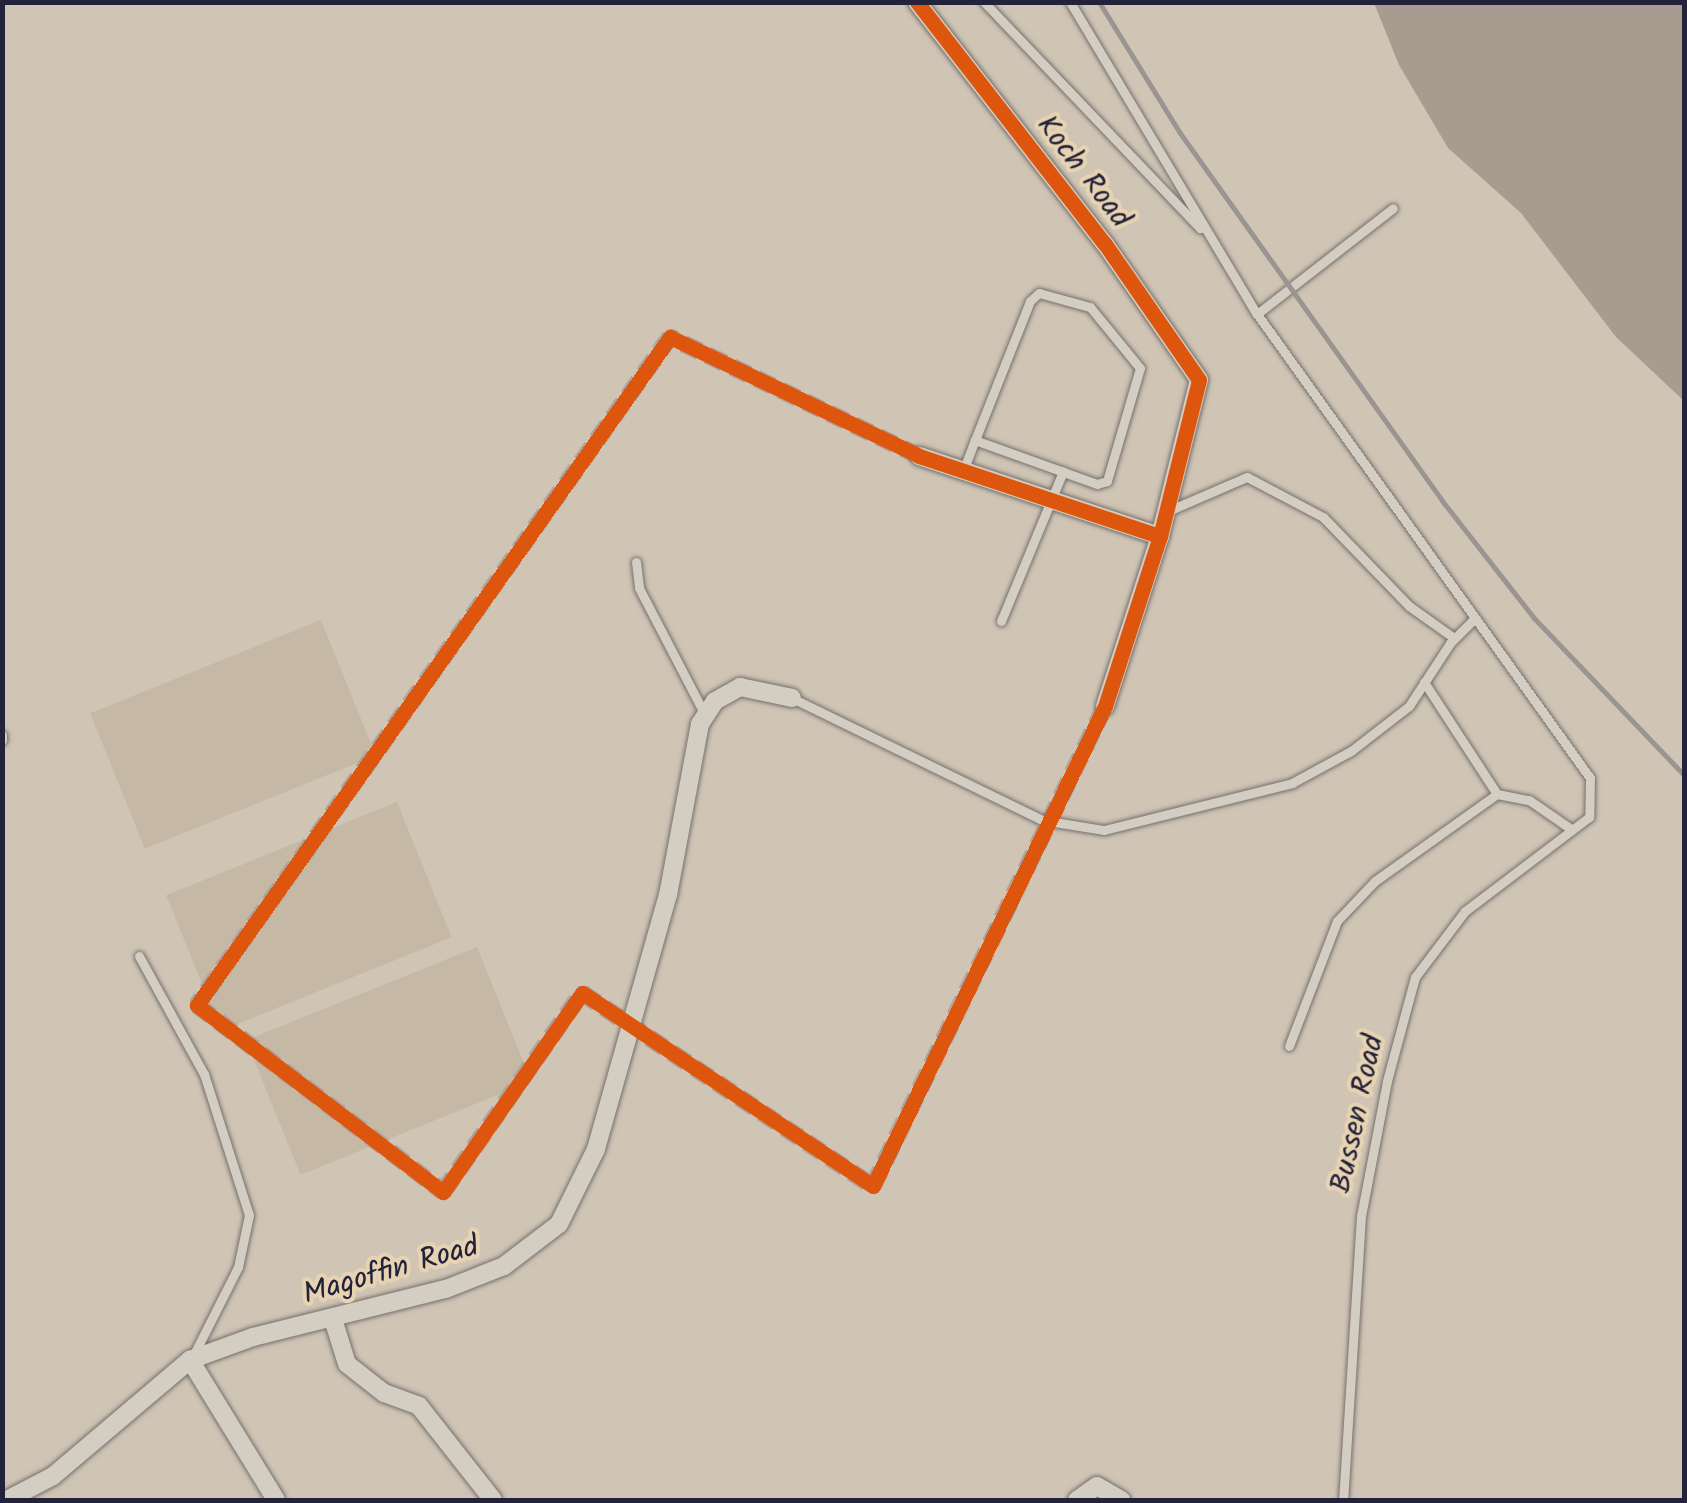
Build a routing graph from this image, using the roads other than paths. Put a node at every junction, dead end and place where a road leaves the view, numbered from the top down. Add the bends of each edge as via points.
1 (918, 2) edge
2 (984, 2) edge
3 (1070, 2) edge
4 (1393, 208) dead end
5 (1212, 240) junction
6 (1257, 314) junction
7 (975, 440) junction
8 (919, 456) tunnel mouth
9 (962, 471) junction
10 (1063, 471) junction
11 (1052, 501) junction
12 (1166, 513) junction
13 (1160, 536) junction
14 (636, 562) dead end
15 (1474, 618) junction
16 (1001, 621) dead end
17 (1454, 638) junction
18 (1424, 682) junction
19 (792, 698) joint
20 (1105, 706) tunnel mouth
21 (706, 715) junction
22 (1497, 794) junction
23 (1570, 829) junction
24 (138, 956) dead end
25 (1289, 1046) dead end
26 (333, 1319) junction
27 (190, 1360) junction
28 (8, 1500) edge
29 (276, 1500) edge
30 (493, 1500) edge
31 (1077, 1500) edge
32 (1121, 1500) edge
33 (1343, 1500) edge

1 - 12 street, Koch Road via 1105,244 1198,380
2 - 5 lane
3 - 5 lane
4 - 6 lane
5 - 6 lane
6 - 15 lane
7 - 9 lane
7 - 10 lane
7 - 10 lane via 1030,301 1049,291 1100,316 1140,368 1107,481
8 - 9 street
9 - 11 street
10 - 11 lane
11 - 13 street
11 - 16 lane
12 - 13 street
12 - 17 lane via 1247,478 1323,517 1409,606
13 - 20 street
14 - 21 lane via 639,588
15 - 17 lane
15 - 23 lane, Bussen Road via 1590,778 1589,817
17 - 18 lane
18 - 19 lane via 1409,706 1350,751 1292,782 1104,830 1042,820
18 - 22 lane
19 - 21 street via 740,688
21 - 26 street, Magoffin Road via 668,895 596,1149 572,1204 559,1224 504,1266
22 - 23 lane via 1529,800
22 - 25 lane via 1375,881 1337,921
23 - 33 lane, Bussen Road via 1465,911 1416,978 1386,1081 1361,1216
24 - 27 lane via 204,1074 250,1214 238,1267
26 - 27 street, Magoffin Road
26 - 30 street via 347,1364 384,1393 419,1406
27 - 28 street, Magoffin Road via 53,1476
27 - 29 street
31 - 32 street via 1097,1486

